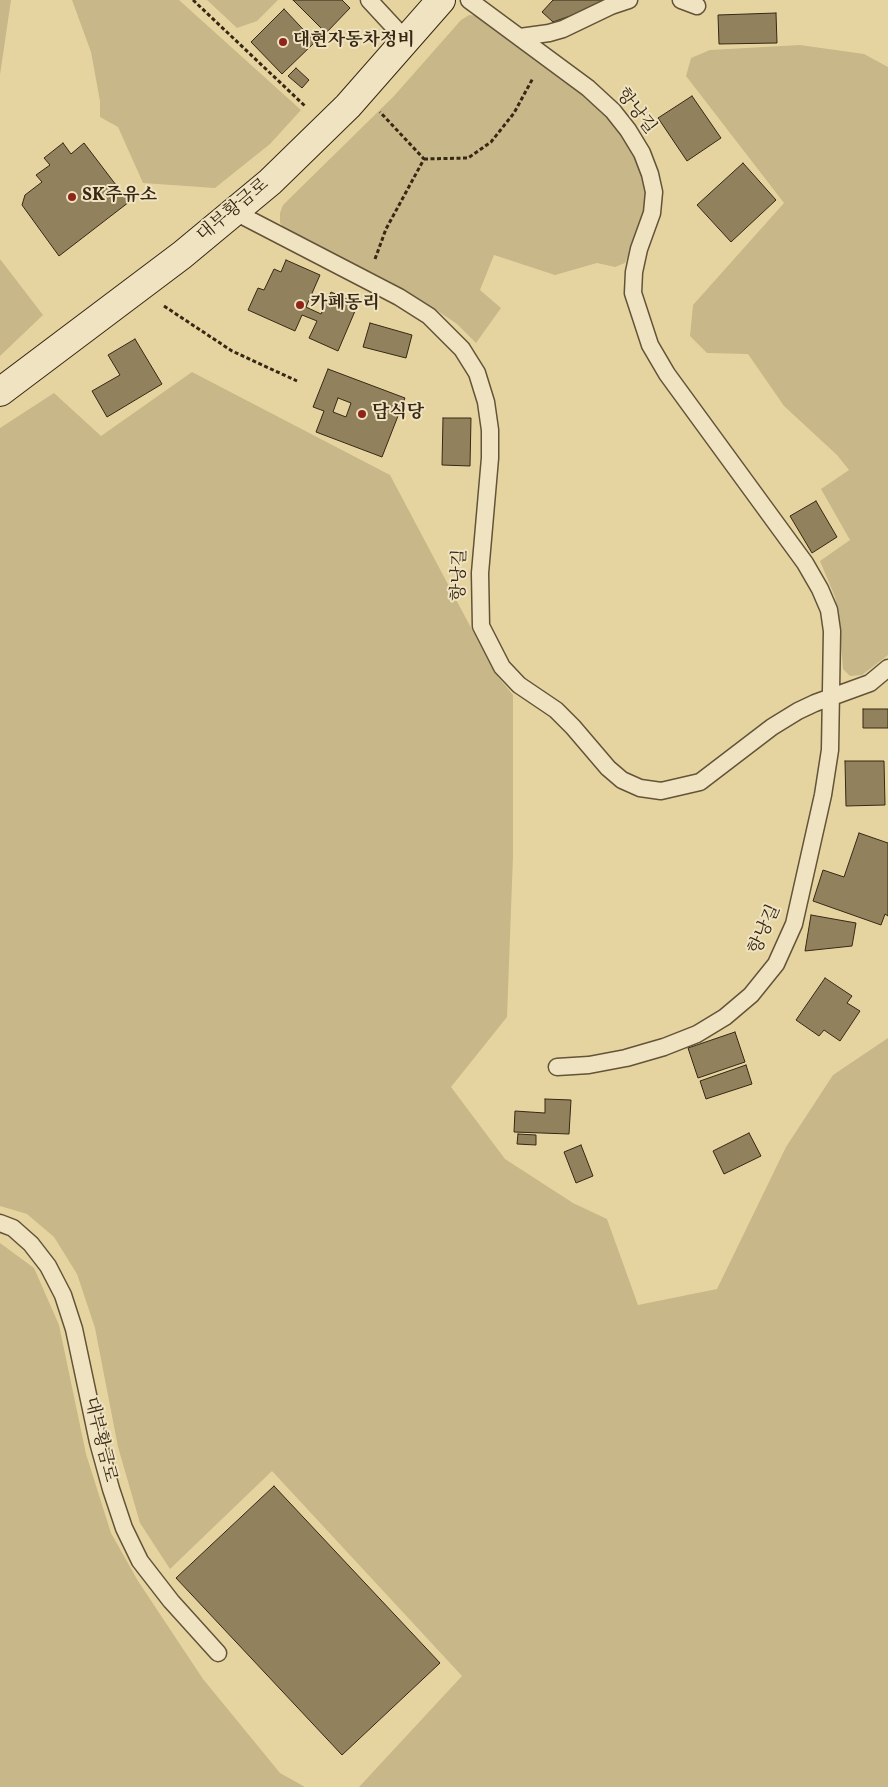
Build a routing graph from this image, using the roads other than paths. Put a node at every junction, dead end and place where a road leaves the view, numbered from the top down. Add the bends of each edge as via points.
1 (369, 0) edge
2 (441, 0) edge
3 (470, 0) edge
4 (629, 0) edge
5 (681, 0) edge
6 (697, 6) dead end
7 (520, 37) junction
8 (406, 40) junction
9 (234, 212) junction
10 (0, 392) edge
11 (888, 668) edge
12 (832, 697) junction
13 (557, 1067) dead end
14 (0, 1223) edge
15 (218, 1653) dead end

1 - 8 lane
2 - 8 main road, 대부황금로
3 - 7 lane, 항낭길
4 - 7 lane via 562,29
5 - 6 lane
7 - 12 lane, 항낭길 via 613,111 642,153 654,192 652,213 634,272 633,293 639,317 667,374 805,563 820,589 829,610 832,631
8 - 9 main road, 대부황금로 via 361,92 270,182
9 - 10 main road, 대부황금로
9 - 12 lane, 항낭길 via 368,280 429,316 462,349 477,373 490,430 480,573 481,626 502,667 519,685 556,710 622,780 640,788 661,791 700,782 772,727 798,711
11 - 12 lane, 항낭길 via 870,683
12 - 13 lane, 항낭길 via 830,750 806,876 794,924 776,964 751,995 725,1017 697,1034 626,1058
14 - 15 lane, 대부황금로 via 13,1228 31,1244 48,1266 63,1295 74,1329 98,1442 121,1520 140,1561

